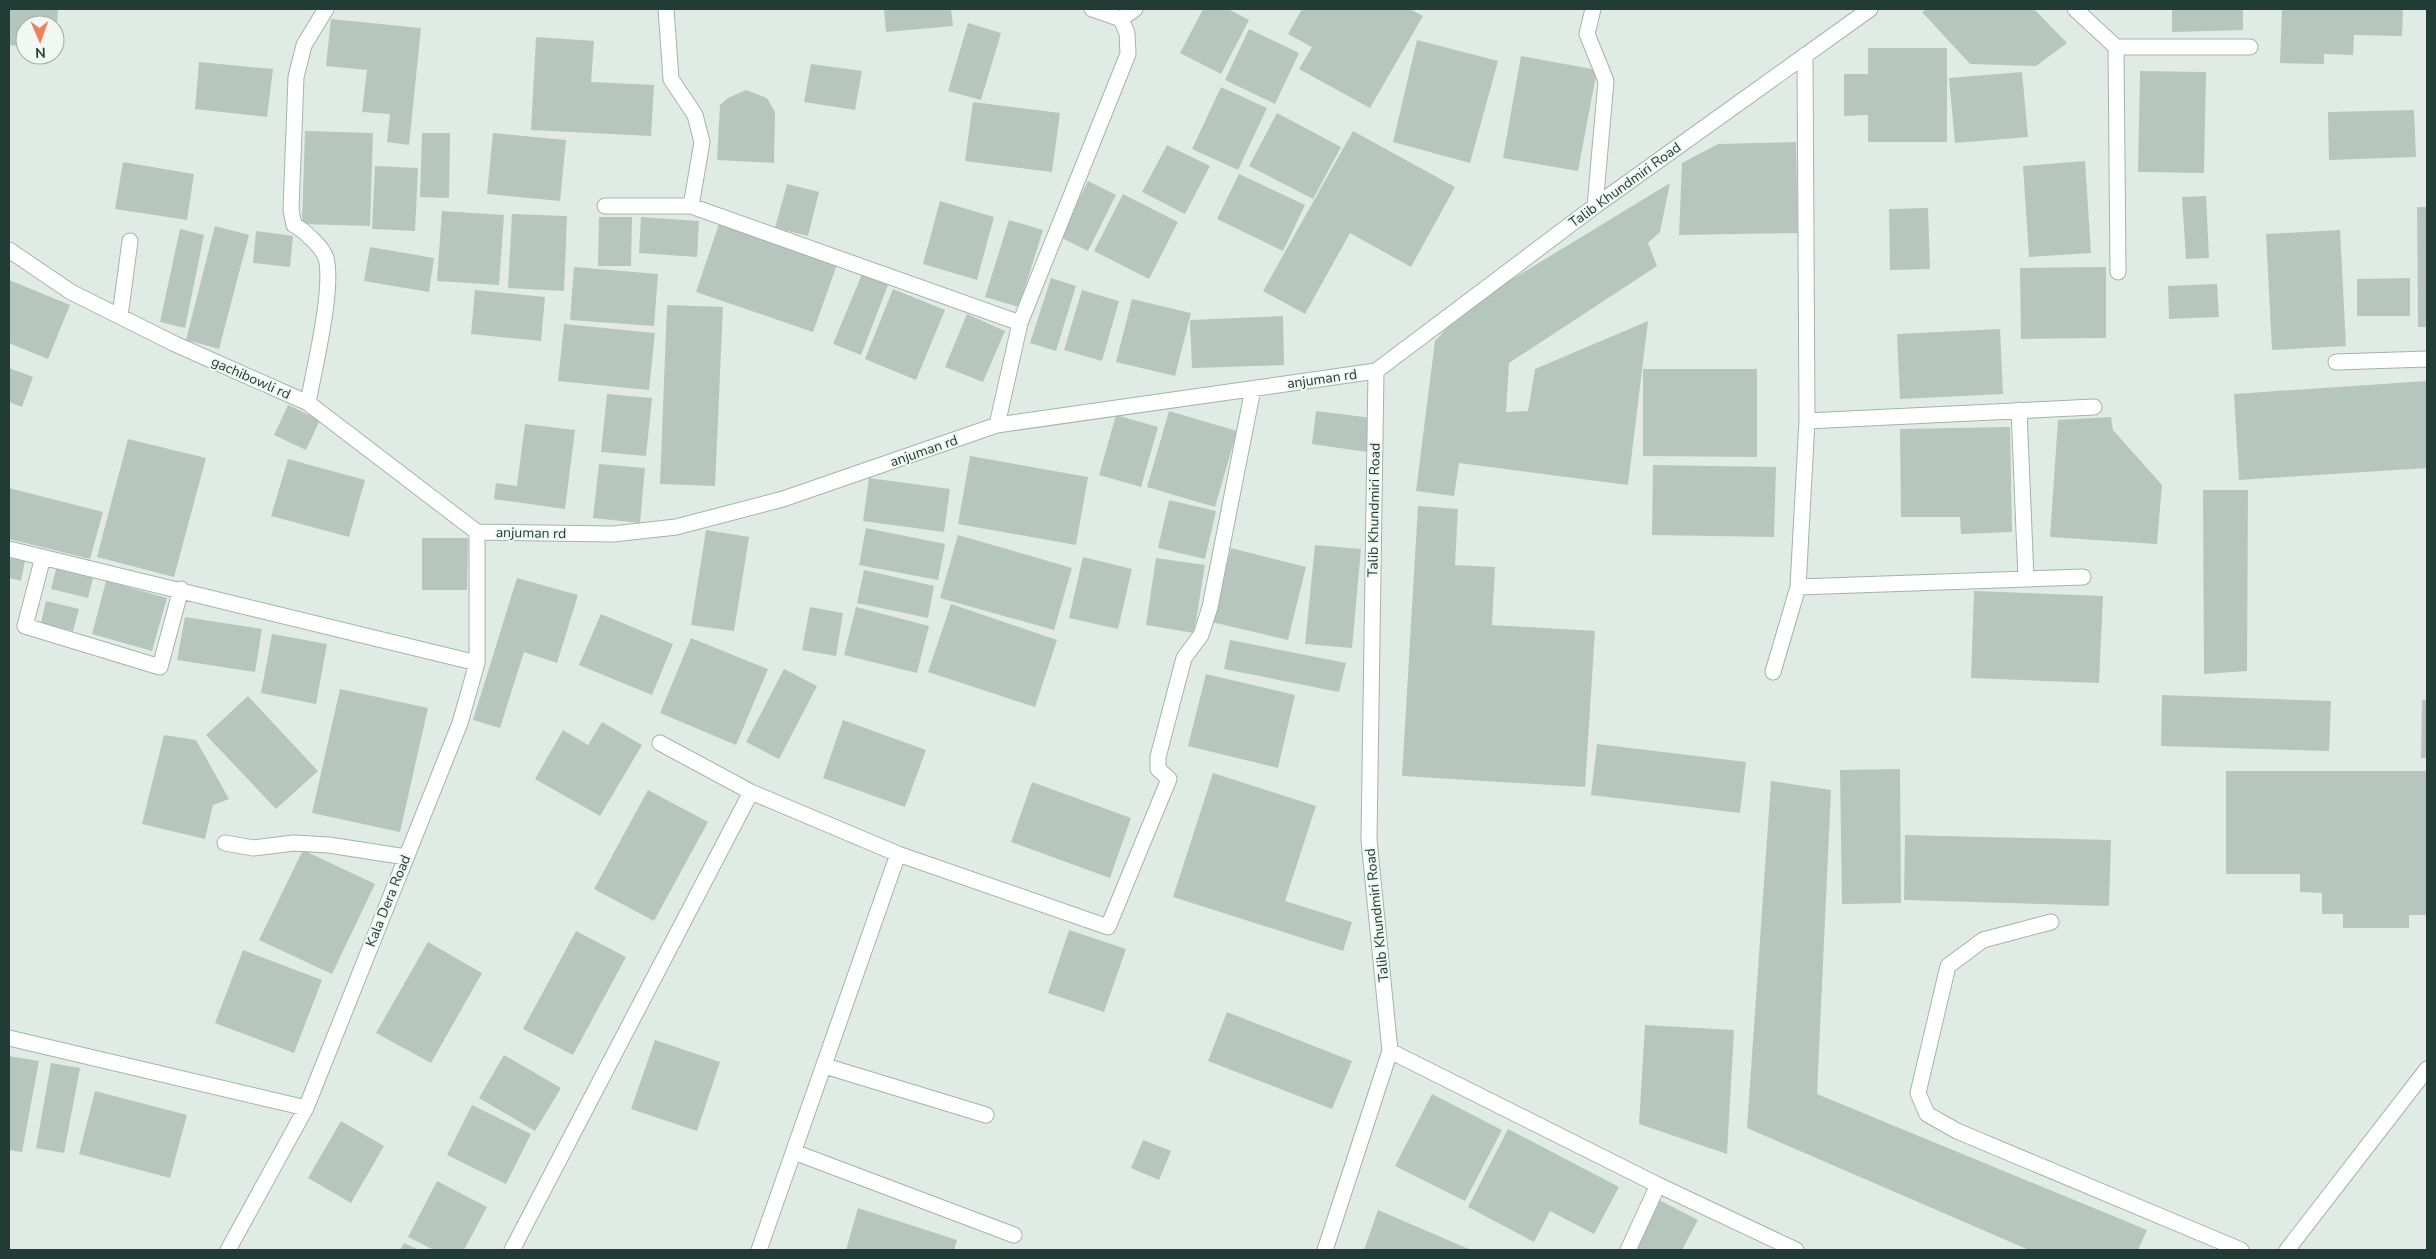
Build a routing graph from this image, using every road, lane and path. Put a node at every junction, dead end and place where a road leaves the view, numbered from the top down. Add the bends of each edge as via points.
1 (326, 9) edge
2 (666, 9) edge
3 (1092, 9) edge
4 (1135, 9) edge
5 (1592, 9) edge
6 (1870, 9) edge
7 (2076, 9) edge
8 (1121, 19) junction
9 (2116, 47) junction
10 (2250, 47) dead end
11 (1805, 55) junction
12 (604, 206) dead end
13 (691, 206) junction
14 (1595, 206) junction
15 (130, 241) dead end
16 (9, 250) edge
17 (2118, 272) dead end
18 (120, 316) junction
19 (1020, 324) junction
20 (2427, 359) edge
21 (2336, 362) dead end
22 (1376, 372) junction
23 (1253, 389) junction
24 (308, 403) junction
25 (2094, 407) dead end
26 (2019, 410) junction
27 (1807, 421) junction
28 (996, 425) junction
29 (476, 532) junction
30 (9, 549) edge
31 (44, 557) junction
32 (2083, 577) dead end
33 (2026, 579) junction
34 (1798, 587) junction
35 (181, 589) junction
36 (477, 663) junction
37 (1773, 672) dead end
38 (660, 743) dead end
39 (751, 792) junction
40 (226, 843) dead end
41 (898, 854) junction
42 (406, 857) junction
43 (2051, 922) dead end
44 (9, 1038) edge
45 (1390, 1051) junction
46 (825, 1066) junction
47 (2427, 1069) edge
48 (306, 1108) junction
49 (986, 1115) dead end
50 (794, 1152) junction
51 (1658, 1184) junction
52 (1014, 1235) dead end
53 (228, 1250) edge
54 (512, 1250) edge
55 (758, 1250) edge
56 (1325, 1250) edge
57 (1628, 1250) edge
58 (1796, 1250) edge
59 (2241, 1250) edge
60 (2287, 1250) edge

1 - 24 street via 304,45 296,77 292,221 304,230 326,257 328,287
2 - 13 street via 671,79 694,115 702,142
3 - 8 street
4 - 8 street
5 - 14 street via 1587,34 1606,81
6 - 11 street, Talib Khundmiri Road
7 - 9 street
8 - 19 street via 1127,34 1128,54
9 - 10 street
9 - 17 street
11 - 14 street, Talib Khundmiri Road
11 - 27 street
12 - 13 street
13 - 19 street
14 - 22 street, Talib Khundmiri Road
15 - 18 street
16 - 18 street, gachibowli rd via 71,292
18 - 24 street, gachibowli rd
19 - 28 street
20 - 21 street
22 - 23 street, anjuman rd
22 - 45 street, Talib Khundmiri Road via 1369,840
23 - 28 street, anjuman rd
23 - 41 street via 1210,607 1201,635 1184,658 1158,757 1158,769 1169,779 1108,927
24 - 29 street, gachibowli rd
25 - 26 street
26 - 27 street
26 - 33 street
27 - 34 street
28 - 29 street, anjuman rd via 784,499 676,527 613,534
29 - 36 street, Kala Dera Road
30 - 31 street
31 - 35 street
31 - 35 street via 25,626 160,667
32 - 33 street
33 - 34 street
34 - 37 street
35 - 36 street
36 - 42 street, Kala Dera Road via 460,723
38 - 39 street
39 - 41 street
39 - 54 street
40 - 42 street via 253,848 329,845
41 - 46 street
42 - 48 street, Kala Dera Road
43 - 59 street via 1983,940 1948,966 1918,1093 1927,1114 1957,1131
44 - 48 street
45 - 51 street
45 - 56 street, Talib Khundmiri Road
46 - 49 street
46 - 50 street
47 - 60 street
48 - 53 street, Kala Dera Road
50 - 52 street
50 - 55 street
51 - 57 street
51 - 58 street

